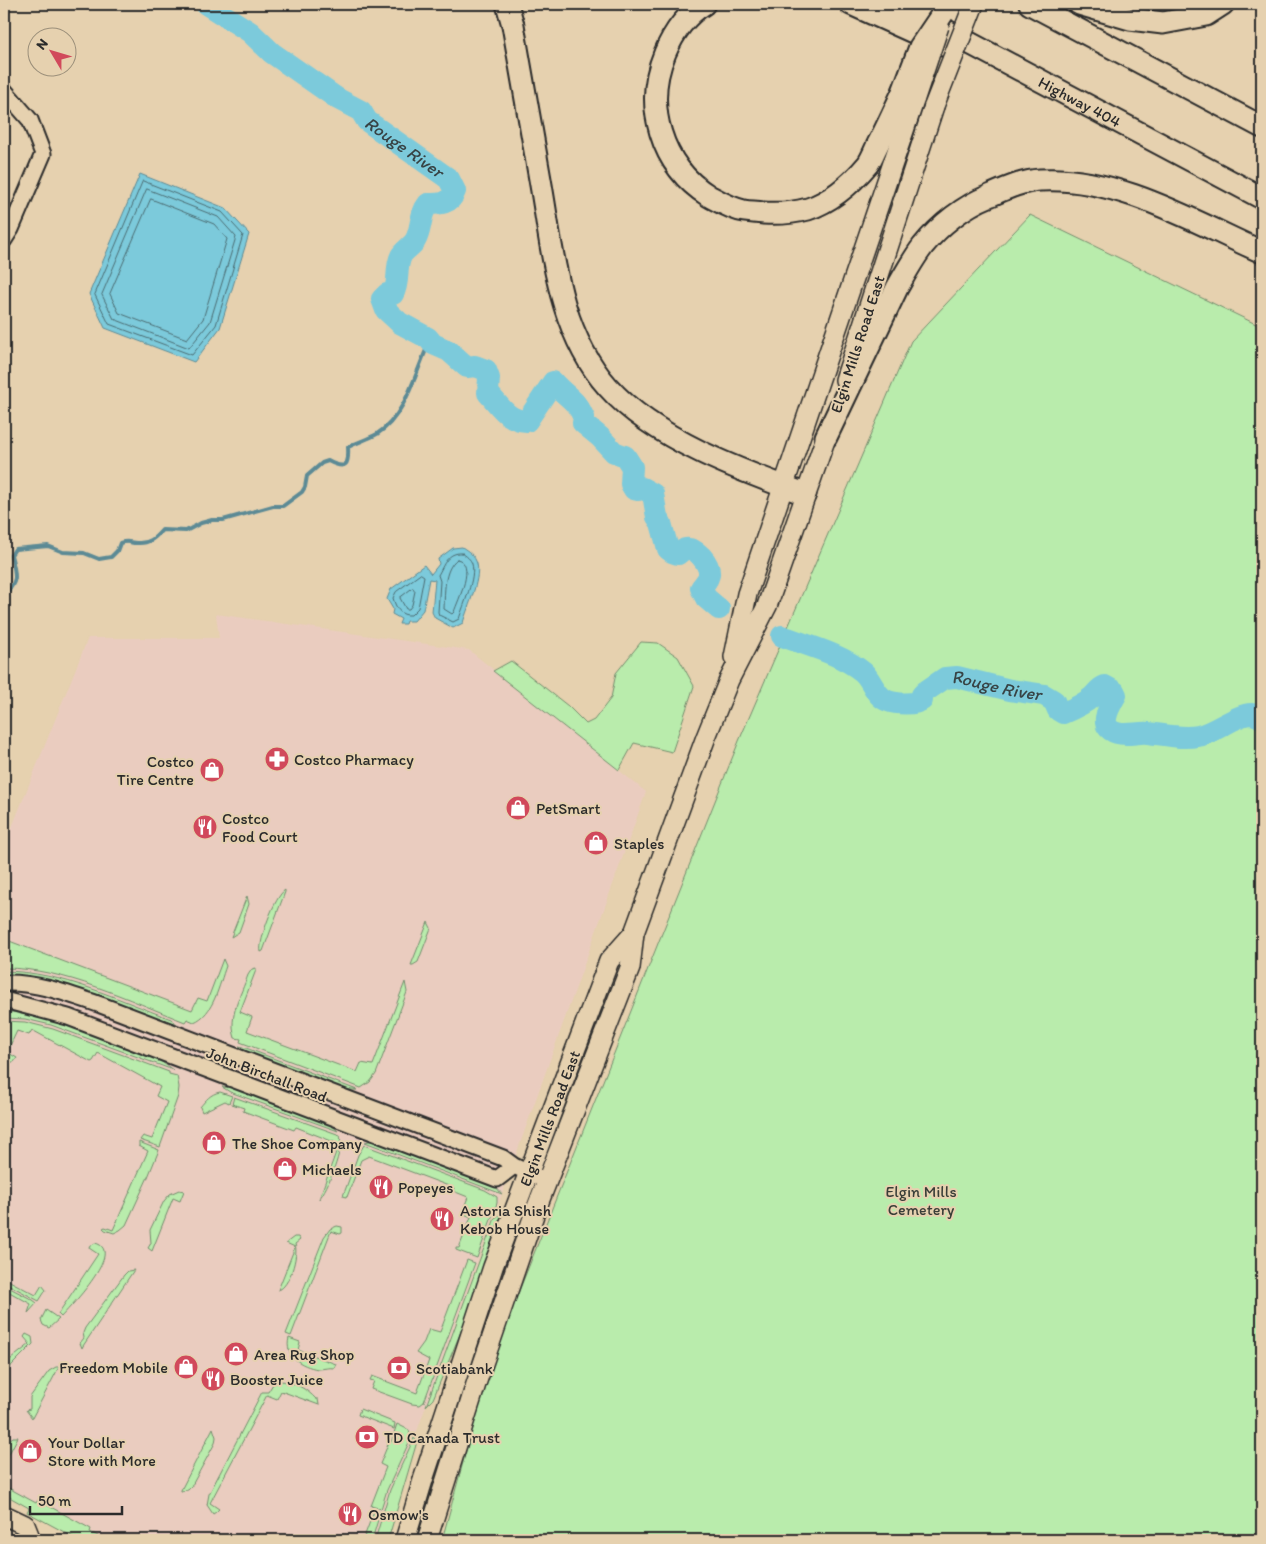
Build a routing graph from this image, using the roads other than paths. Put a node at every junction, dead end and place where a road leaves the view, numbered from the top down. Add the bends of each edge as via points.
1 (507, 4) edge
2 (704, 4) edge
3 (851, 4) edge
4 (896, 4) edge
5 (974, 4) edge
6 (1030, 4) edge
7 (1079, 4) edge
8 (1223, 4) edge
9 (945, 8) edge
10 (982, 51) junction
11 (4, 90) edge
12 (909, 95) junction
13 (1262, 127) edge
14 (1262, 198) edge
15 (4, 240) edge
16 (1262, 252) edge
17 (826, 437) junction
18 (783, 486) junction
19 (805, 494) junction
20 (730, 680) junction
21 (634, 932) junction
22 (4, 983) edge
23 (4, 1000) edge
24 (522, 1170) junction
25 (546, 1181) junction
26 (4, 1514) edge
27 (31, 1540) edge
28 (405, 1540) edge
29 (428, 1540) edge

1 - 18 highway via 558,282 571,325 587,357 608,387 661,430 703,453
2 - 12 highway via 694,10 672,37 660,66 656,105 662,140 672,157 700,190 722,203 743,211 786,214 827,200 845,188 869,162
3 - 10 highway via 951,49
4 - 10 highway, Highway 404
5 - 17 main road, Elgin Mills Road East, bridge via 934,106
6 - 13 highway
7 - 8 highway via 1130,19 1163,23 1206,15
9 - 12 highway, bridge via 920,47
10 - 14 highway, Highway 404
11 - 15 street via 30,120 43,154
12 - 18 main road, Elgin Mills Road East
16 - 17 highway via 1155,204 1107,187 1070,180 1039,180 1012,186 976,201 948,221 924,245 911,265
17 - 19 main road, Elgin Mills Road East
18 - 19 highway
18 - 20 main road, Elgin Mills Road East via 747,594
19 - 20 main road, Elgin Mills Road East via 767,606
20 - 21 main road, Elgin Mills Road East
21 - 24 main road, Elgin Mills Road East via 609,960
21 - 25 main road, Elgin Mills Road East via 630,968
22 - 24 street, John Birchall Road via 38,986 70,994 503,1158
23 - 24 street, John Birchall Road via 68,1017 497,1179
24 - 25 street, John Birchall Road
24 - 28 main road, Elgin Mills Road East
25 - 29 main road, Elgin Mills Road East via 476,1384
26 - 27 main road via 25,1525

